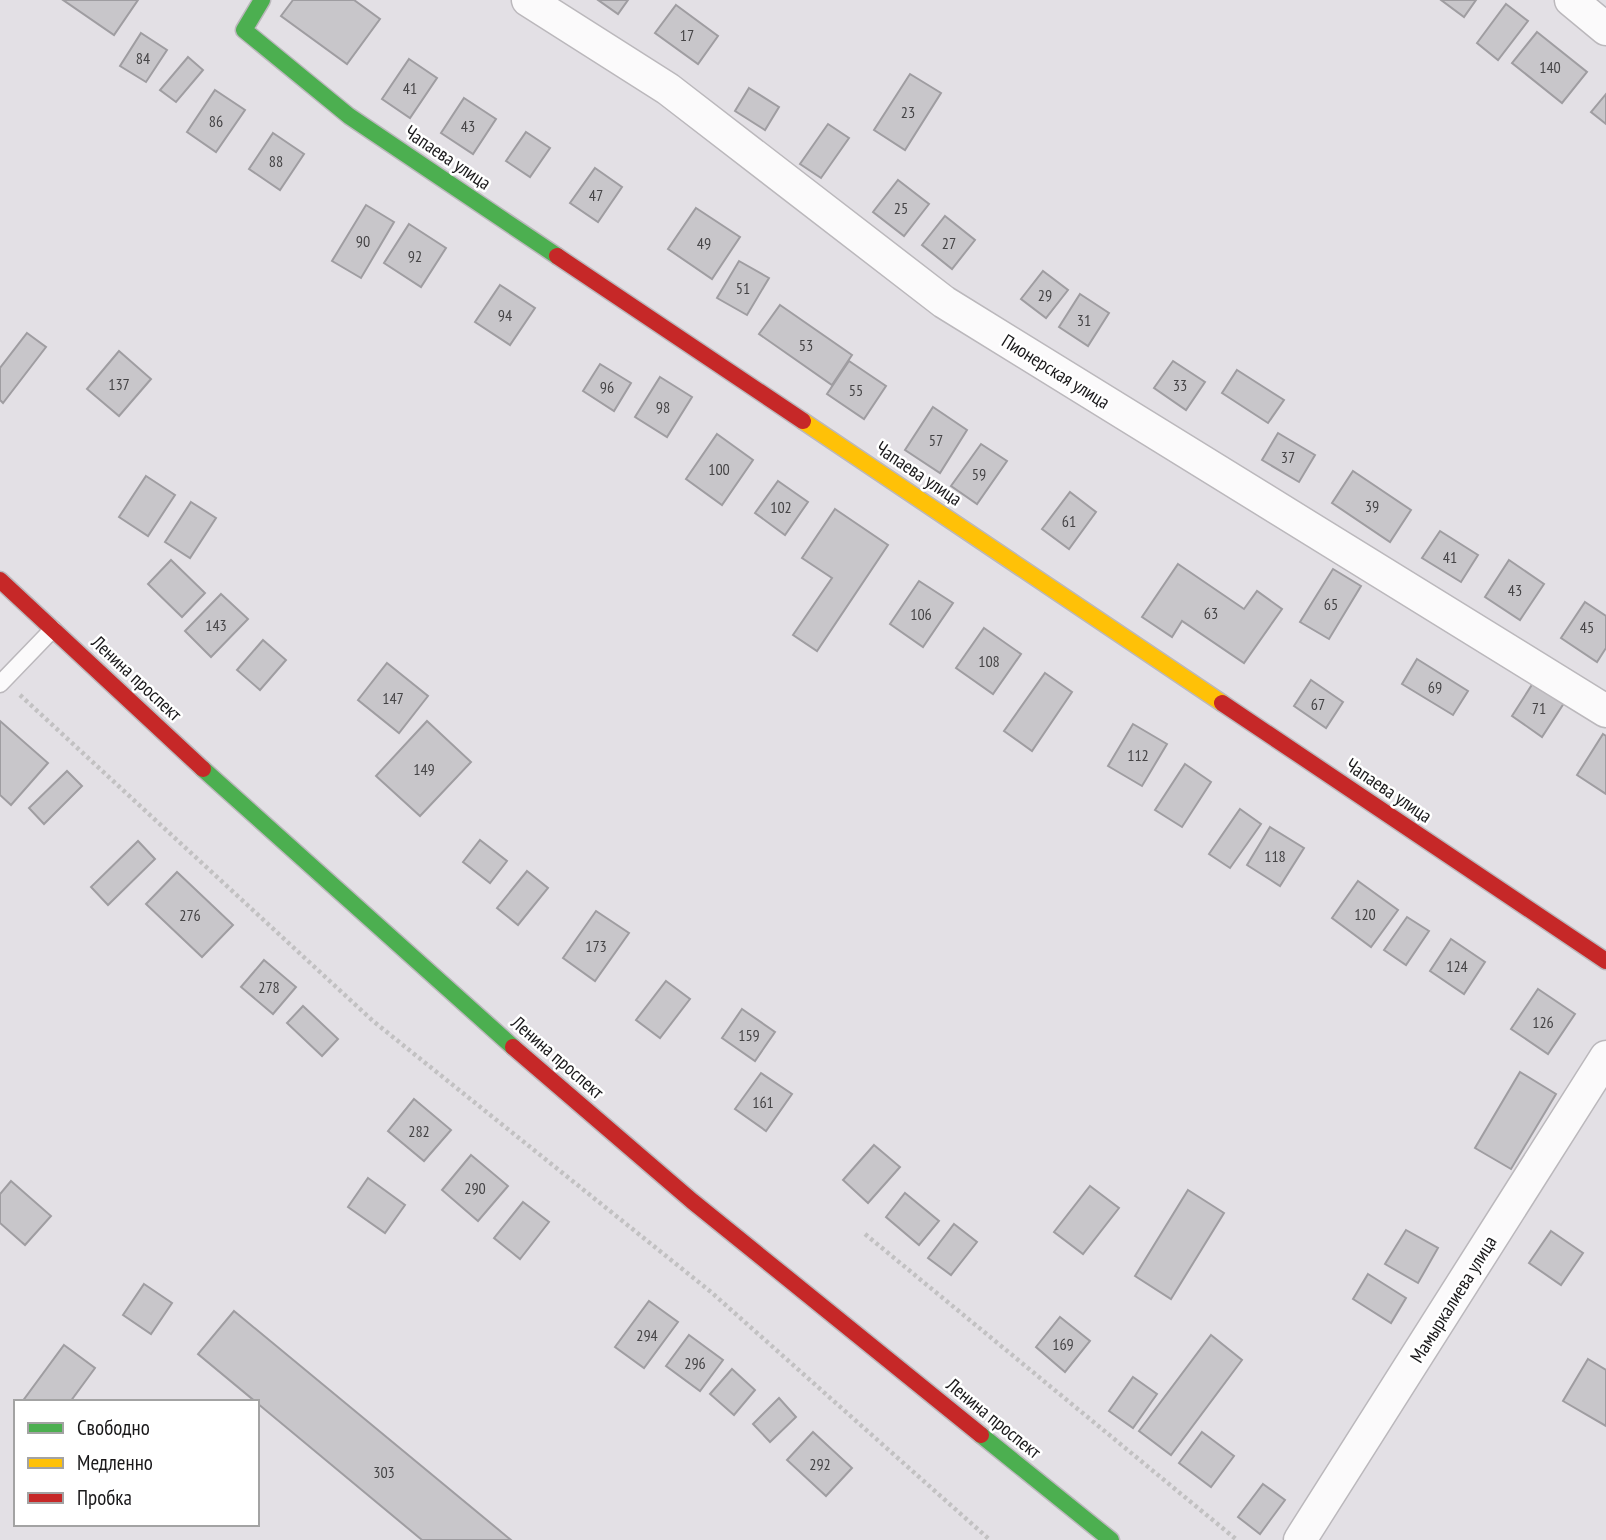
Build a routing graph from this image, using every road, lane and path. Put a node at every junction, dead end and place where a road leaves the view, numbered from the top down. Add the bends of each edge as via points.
1 (262, 0) edge
2 (528, 0) edge
3 (1571, 0) edge
4 (1606, 29) edge
5 (0, 580) edge
6 (53, 629) junction
7 (2, 682) edge
8 (1606, 711) edge
9 (1606, 961) edge
10 (1606, 1057) edge
11 (865, 1234) dead end
12 (990, 1540) edge
13 (1111, 1540) edge
14 (1237, 1540) edge
15 (1300, 1540) edge

1 - 9 street, Чапаева улица via 244,30 349,116
2 - 8 street, Пионерская улица via 667,89 944,302
3 - 4 street
5 - 6 street, Ленина проспект
6 - 7 lane
6 - 13 street, Ленина проспект via 545,1075 706,1212
7 - 12 path via 373,1021 711,1292
10 - 15 street, Мамыркалиева улица
11 - 14 path

